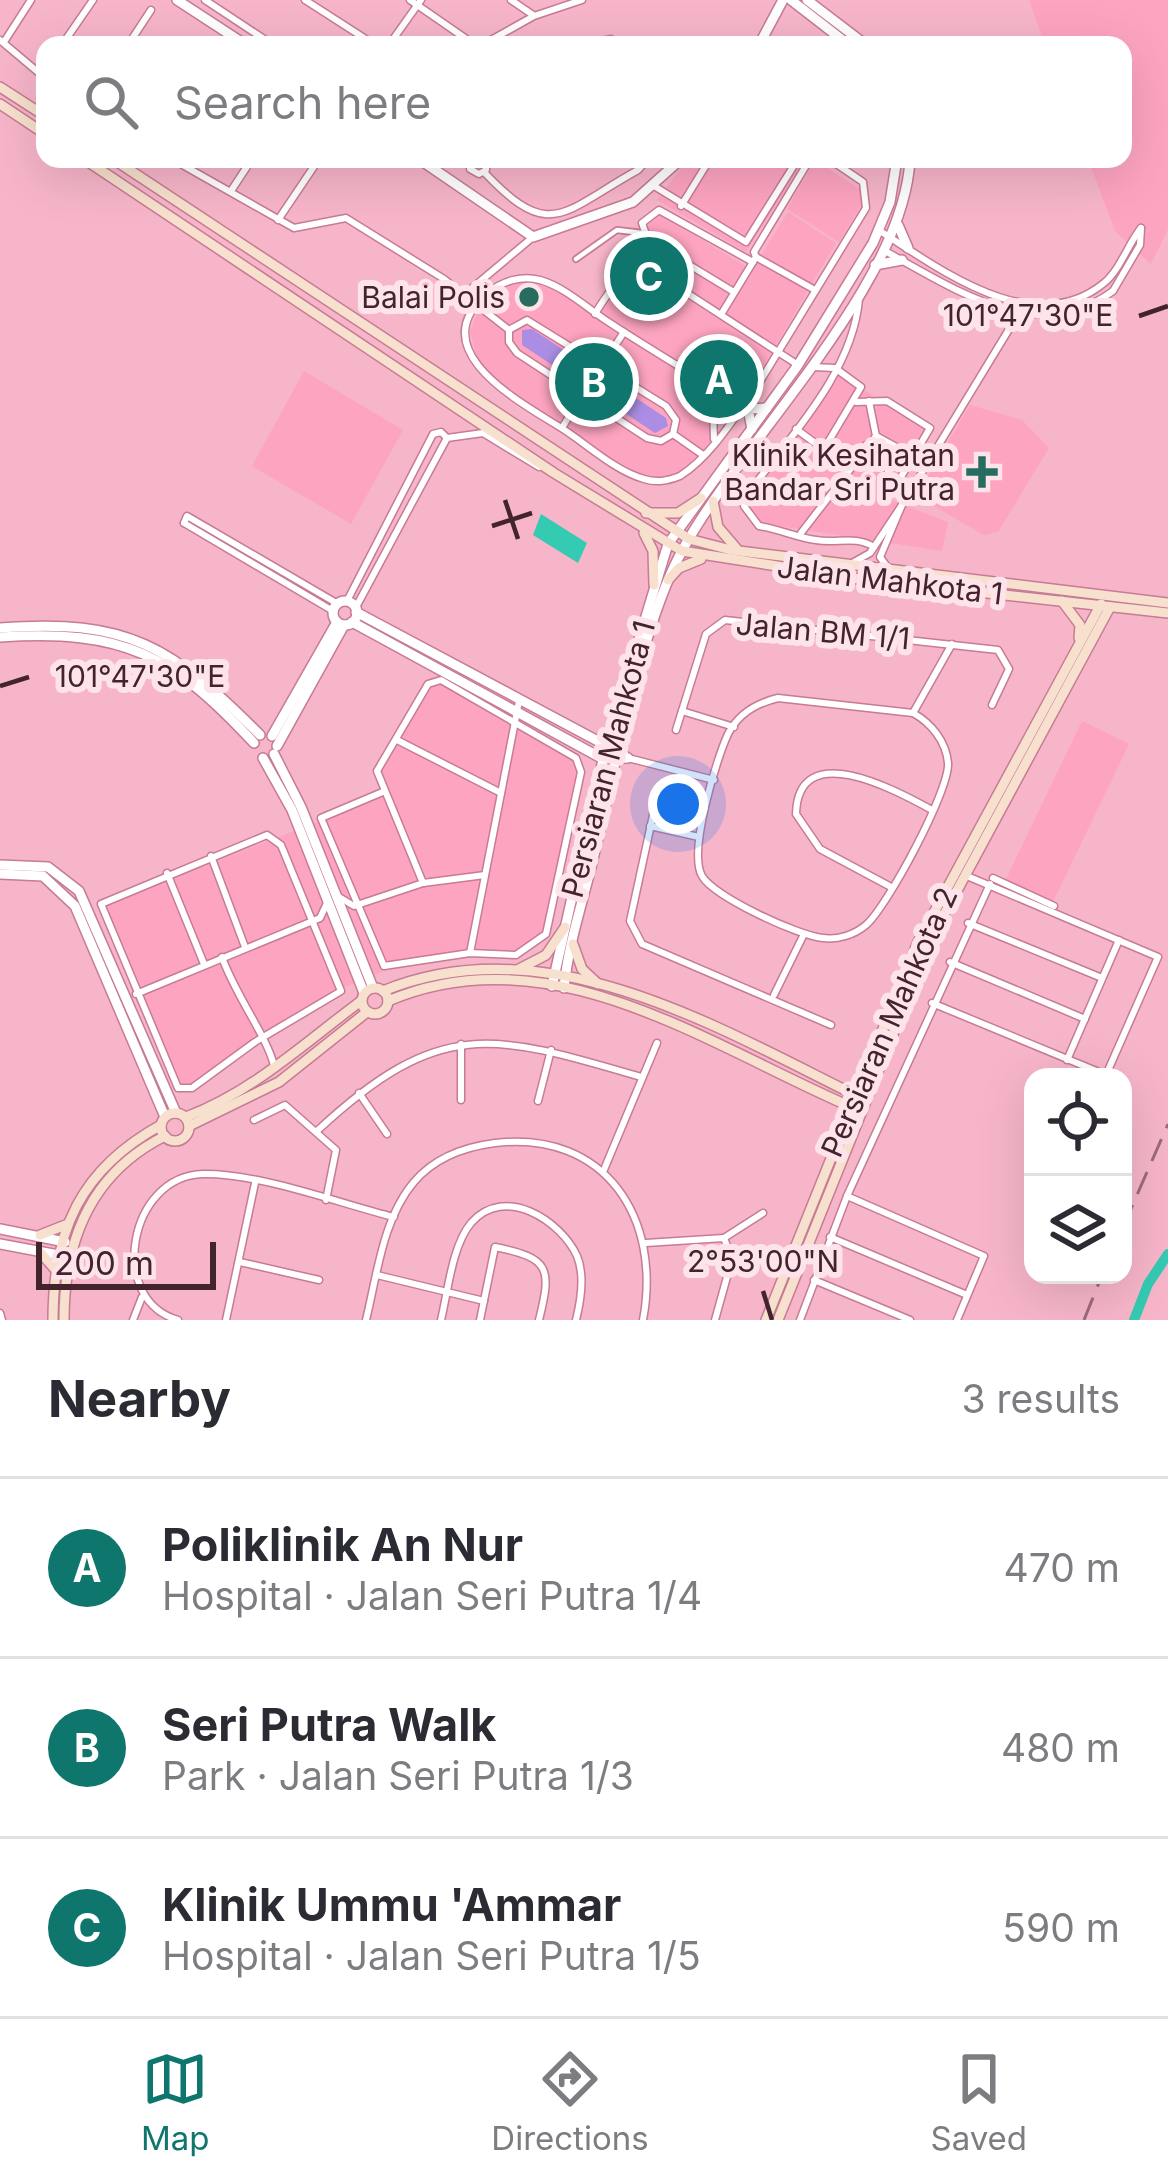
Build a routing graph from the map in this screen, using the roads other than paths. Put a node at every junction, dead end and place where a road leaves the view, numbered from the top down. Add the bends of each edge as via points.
1 (32, 0) edge
2 (93, 0) edge
3 (177, 0) edge
4 (205, 0) edge
5 (305, 0) edge
6 (511, 0) edge
7 (582, 0) edge
8 (805, 0) edge
9 (416, 2) edge
10 (782, 4) edge
11 (151, 10) dead end
12 (534, 16) junction
13 (68, 36) edge
14 (134, 36) edge
15 (232, 36) edge
16 (259, 36) edge
17 (361, 36) edge
18 (395, 36) edge
19 (465, 36) edge
20 (495, 36) edge
21 (764, 36) edge
22 (838, 36) edge
23 (855, 36) edge
24 (2, 42) edge
25 (36, 68) edge
26 (0, 87) edge
27 (0, 104) edge
28 (36, 110) edge
29 (36, 128) edge
30 (97, 168) edge
31 (127, 168) edge
32 (194, 168) edge
33 (246, 168) edge
34 (313, 168) edge
35 (432, 168) edge
36 (472, 168) edge
37 (485, 168) edge
38 (640, 168) edge
39 (672, 168) edge
40 (704, 168) edge
41 (793, 168) edge
42 (805, 168) edge
43 (842, 168) edge
44 (894, 168) edge
45 (908, 168) edge
46 (484, 172) junction
47 (474, 173) junction
48 (654, 187) junction
49 (463, 189) junction
50 (230, 192) junction
51 (681, 206) junction
52 (898, 219) junction
53 (278, 220) junction
54 (880, 231) junction
55 (533, 237) junction
56 (645, 237) junction
57 (890, 238) junction
58 (879, 247) junction
59 (908, 248) junction
60 (1123, 255) junction
61 (576, 259) dead end
62 (636, 260) junction
63 (754, 260) junction
64 (902, 260) junction
65 (1133, 261) junction
66 (875, 265) junction
67 (860, 289) junction
68 (815, 290) junction
69 (734, 292) junction
70 (465, 294) junction
71 (1024, 303) junction
72 (477, 304) junction
73 (998, 310) junction
74 (722, 313) junction
75 (595, 314) junction
76 (1019, 314) junction
77 (509, 329) junction
78 (1007, 329) junction
79 (624, 332) junction
80 (780, 351) junction
81 (812, 355) junction
82 (793, 361) junction
83 (603, 364) junction
84 (811, 368) junction
85 (835, 368) junction
86 (700, 380) junction
87 (582, 395) junction
88 (869, 401) junction
89 (856, 402) junction
90 (746, 407) junction
91 (764, 413) junction
92 (561, 428) junction
93 (796, 429) junction
94 (757, 432) junction
95 (674, 434) junction
96 (876, 436) junction
97 (714, 442) junction
98 (866, 446) junction
99 (824, 449) junction
100 (704, 455) junction
101 (914, 457) junction
102 (927, 464) junction
103 (850, 468) junction
104 (554, 473) junction
105 (707, 500) junction
106 (903, 504) junction
107 (640, 512) junction
108 (643, 531) junction
109 (675, 532) junction
110 (801, 533) junction
111 (689, 539) junction
112 (668, 544) junction
113 (874, 547) junction
114 (682, 551) junction
115 (740, 551) junction
116 (718, 560) junction
117 (854, 562) junction
118 (888, 568) junction
119 (668, 580) junction
120 (653, 585) junction
121 (1059, 594) junction
122 (1105, 604) junction
123 (1168, 606) edge
124 (1136, 610) junction
125 (345, 613) junction
126 (1102, 620) junction
127 (0, 628) edge
128 (0, 637) edge
129 (952, 644) junction
130 (1078, 644) junction
131 (518, 705) junction
132 (992, 705) dead end
133 (682, 711) junction
134 (913, 712) junction
135 (515, 721) junction
136 (614, 722) junction
137 (734, 727) junction
138 (676, 730) dead end
139 (396, 740) junction
140 (267, 745) junction
141 (590, 746) junction
142 (604, 753) junction
143 (621, 757) junction
144 (714, 780) junction
145 (385, 791) junction
146 (501, 793) junction
147 (595, 794) junction
148 (655, 806) dead end
149 (932, 809) junction
150 (650, 826) junction
151 (699, 837) junction
152 (578, 855) junction
153 (211, 856) junction
154 (563, 856) junction
155 (0, 869) edge
156 (167, 873) junction
157 (960, 873) junction
158 (484, 875) junction
159 (992, 881) junction
160 (423, 884) junction
161 (891, 887) junction
162 (332, 899) junction
163 (356, 905) junction
164 (1054, 906) dead end
165 (317, 919) junction
166 (968, 923) junction
167 (342, 925) junction
168 (565, 927) junction
169 (804, 934) junction
170 (1118, 940) junction
171 (573, 944) junction
172 (245, 947) junction
173 (470, 953) junction
174 (222, 957) junction
175 (950, 962) junction
176 (204, 964) junction
177 (514, 970) junction
178 (1102, 978) junction
179 (559, 982) junction
180 (601, 986) junction
181 (122, 989) junction
182 (136, 994) junction
183 (773, 996) junction
184 (373, 998) junction
185 (932, 1003) junction
186 (129, 1008) junction
187 (1085, 1019) junction
188 (831, 1025) dead end
189 (264, 1042) junction
190 (657, 1043) dead end
191 (461, 1044) junction
192 (551, 1050) junction
193 (291, 1055) junction
194 (1067, 1060) junction
195 (1088, 1068) edge
196 (1109, 1068) edge
197 (274, 1072) junction
198 (641, 1077) junction
199 (864, 1078) junction
200 (358, 1093) junction
201 (836, 1093) junction
202 (461, 1100) dead end
203 (538, 1101) dead end
204 (858, 1104) junction
205 (254, 1120) dead end
206 (174, 1122) junction
207 (844, 1123) junction
208 (318, 1130) junction
209 (387, 1134) dead end
210 (603, 1172) junction
211 (255, 1183) junction
212 (847, 1196) junction
213 (326, 1200) junction
214 (763, 1214) dead end
215 (394, 1217) junction
216 (68, 1224) junction
217 (0, 1229) edge
218 (40, 1235) junction
219 (830, 1237) junction
220 (724, 1238) junction
221 (67, 1242) junction
222 (646, 1243) junction
223 (0, 1244) edge
224 (40, 1252) junction
225 (64, 1256) junction
226 (240, 1262) junction
227 (54, 1274) junction
228 (377, 1275) junction
229 (319, 1280) dead end
230 (813, 1280) junction
231 (447, 1293) junction
232 (967, 1295) junction
233 (142, 1297) junction
234 (484, 1301) junction
235 (53, 1320) edge
236 (64, 1320) edge
237 (133, 1320) edge
238 (178, 1320) edge
239 (226, 1320) edge
240 (366, 1320) edge
241 (441, 1320) edge
242 (480, 1320) edge
243 (539, 1320) edge
244 (576, 1320) edge
245 (643, 1320) edge
246 (716, 1320) edge
247 (766, 1320) edge
248 (778, 1320) edge
249 (800, 1320) edge
250 (910, 1320) edge
251 (957, 1320) edge

1 - 24 street
2 - 13 street
3 - 15 street
4 - 16 street
5 - 17 street
6 - 12 street
7 - 12 street
8 - 23 street
9 - 18 street
9 - 19 street
10 - 21 street
10 - 22 street
11 - 14 street
12 - 20 street
24 - 25 street
26 - 28 main road
27 - 29 main road
30 - 104 main road, Jalan Mahkota 1
31 - 107 main road, Jalan Mahkota 1
32 - 50 street
33 - 50 street
34 - 53 street
35 - 49 street
36 - 47 street
37 - 46 street
38 - 46 street via 548,218 526,213
39 - 48 street
40 - 51 street
41 - 51 street via 749,241
42 - 63 street
43 - 68 street via 863,182 868,202
44 - 54 street
45 - 52 street
46 - 47 street
47 - 49 street
48 - 51 street
48 - 55 street
49 - 55 street
50 - 53 street
52 - 57 street
52 - 59 street
53 - 70 street via 298,229 346,218
54 - 57 street
54 - 58 street
55 - 70 street
56 - 61 street via 617,230
56 - 62 street
56 - 63 street via 649,212 659,210
56 - 69 street
57 - 58 street
57 - 59 street
58 - 64 street
58 - 66 street
58 - 81 street
59 - 71 street via 986,294
60 - 65 street
60 - 65 street via 1141,228
60 - 71 street via 1104,283 1084,293
62 - 74 street
62 - 75 street via 623,267
63 - 68 street
63 - 69 street
64 - 66 street
64 - 73 street
65 - 76 street via 1105,297
66 - 67 street
67 - 81 street
67 - 85 street via 851,338
68 - 80 street
69 - 74 street
70 - 72 street
71 - 76 street
72 - 75 street via 501,284 530,278
72 - 77 street
72 - 92 street via 468,333 477,368
73 - 76 street
73 - 78 street
74 - 80 street
75 - 79 street
76 - 78 street
77 - 83 street via 535,321
77 - 87 street via 512,348
78 - 102 street
79 - 83 street
79 - 86 street
80 - 82 street
80 - 90 street
81 - 82 street
81 - 84 street
82 - 91 street
83 - 95 street via 666,406 676,419
84 - 85 street
84 - 94 street
85 - 89 street via 859,383
85 - 93 street
86 - 90 street
86 - 97 street via 713,410
87 - 92 street
87 - 95 street via 647,438
88 - 89 street
88 - 96 street
88 - 101 street via 891,403 930,428
89 - 99 street
90 - 91 street
90 - 94 street
90 - 97 street
91 - 94 street
92 - 100 street via 652,482 680,476
93 - 99 street
93 - 110 street via 744,506 759,526
94 - 105 street
95 - 100 street
96 - 98 street
96 - 101 street
97 - 100 street
98 - 101 street via 891,462 887,475 896,482
98 - 103 street
99 - 103 street
101 - 102 street
102 - 106 street
103 - 110 street
104 - 108 main road, Jalan Mahkota 1
104 - 125 street via 483,434 433,434
105 - 107 main road via 678,513
105 - 109 street, Persiaran Mahkota 1
105 - 111 street, Persiaran Mahkota 1
105 - 115 main road
106 - 113 street
106 - 118 street via 880,557
107 - 109 main road, Jalan Mahkota 1
108 - 112 main road, Jalan Mahkota 1
108 - 120 main road via 653,550
109 - 111 main road, Jalan Mahkota 1
109 - 112 street, Persiaran Mahkota 1
110 - 113 street
111 - 114 street, Persiaran Mahkota 1
111 - 115 main road, Jalan Mahkota 1
112 - 114 main road, Jalan Mahkota 1
112 - 120 street, Persiaran Mahkota 1
113 - 117 street
114 - 116 main road, Jalan Mahkota 1
114 - 119 street, Persiaran Mahkota 1
115 - 117 main road, Jalan Mahkota 1
116 - 119 main road via 686,563
116 - 121 main road, Jalan Mahkota 1
117 - 118 main road, Jalan Mahkota 1
118 - 121 main road, Jalan Mahkota 1
119 - 143 street, Persiaran Mahkota 1
120 - 136 street, Persiaran Mahkota 1
121 - 122 main road, Jalan Mahkota 1
121 - 123 main road
121 - 130 main road via 1080,625
122 - 123 main road
122 - 124 main road
122 - 126 main road, Persiaran Mahkota 2
122 - 130 main road, Persiaran Mahkota 2
123 - 124 main road
124 - 126 main road
125 - 125 street via 184,523 187,517
125 - 131 street
125 - 140 street
126 - 157 main road, Persiaran Mahkota 2
127 - 140 street via 80,627 150,644 195,671
128 - 140 street via 81,636 152,654
129 - 132 street, Jalan BM 1/1 via 1005,654 1008,675
129 - 133 street, Jalan BM 1/1 via 725,620 706,634
129 - 134 street, Jalan BM 1/1
130 - 157 main road, Persiaran Mahkota 2
131 - 135 street
131 - 141 street
133 - 137 street
133 - 138 street, Jalan BM 1/1
134 - 137 street via 778,698 756,705
134 - 149 street via 931,725 947,756
135 - 139 street via 441,680 428,684
135 - 146 street
135 - 154 street via 576,758 581,772
136 - 141 street
136 - 142 street, Persiaran Mahkota 1
137 - 144 street
139 - 145 street via 377,772
139 - 146 street
140 - 162 street
141 - 142 street
141 - 147 street
142 - 143 street
142 - 147 street, Persiaran Mahkota 1
143 - 144 street
143 - 171 street, Persiaran Mahkota 1
144 - 151 street
145 - 160 street
145 - 163 street via 321,818
146 - 158 street
147 - 152 street, Persiaran Mahkota 1
148 - 150 street
149 - 161 street
149 - 161 street via 852,774 817,777 801,790 796,814 812,842
150 - 151 street
150 - 183 street via 630,922 642,944
151 - 169 street via 702,877 719,893
152 - 154 street
152 - 168 street, Persiaran Mahkota 1
153 - 156 street
153 - 165 street via 260,836 275,840
153 - 172 street
154 - 173 street via 546,934 516,955
155 - 181 street via 38,865 73,883
155 - 206 street via 43,876 61,889
156 - 176 street
156 - 182 street via 103,902
157 - 159 street
157 - 199 main road, Persiaran Mahkota 2 via 918,942
157 - 204 main road, Persiaran Mahkota 2
158 - 160 street
158 - 173 street
159 - 164 street
159 - 166 street
159 - 170 street
160 - 163 street
161 - 169 street via 856,932 836,939
162 - 163 street
162 - 165 street
162 - 167 street
163 - 167 street
163 - 173 street via 390,969
165 - 167 street
165 - 172 street
165 - 189 street via 340,991
166 - 175 street
166 - 178 street
167 - 184 street
168 - 177 main road via 546,955
168 - 179 street, Persiaran Mahkota 1
169 - 183 street
170 - 178 street
170 - 196 street via 1158,957
171 - 179 street, Persiaran Mahkota 1
171 - 180 main road via 582,969
172 - 174 street
174 - 176 street
174 - 189 street
175 - 185 street
175 - 187 street
176 - 182 street
177 - 179 main road
177 - 184 main road via 423,975
178 - 187 street
179 - 180 main road
179 - 184 main road via 483,977
179 - 201 main road via 710,1036
180 - 201 main road via 715,1024
181 - 182 street
181 - 186 street
182 - 186 street
182 - 189 street via 178,1088 192,1088
183 - 188 street
184 - 193 main road
184 - 206 main road via 279,1082
185 - 194 street
185 - 212 street
186 - 206 street
187 - 194 street
189 - 193 street
189 - 197 street
190 - 198 street
191 - 192 street
191 - 200 street via 443,1045
191 - 202 street
192 - 198 street
192 - 203 street
193 - 197 main road
194 - 195 street
197 - 206 main road
198 - 210 street
199 - 201 main road
199 - 204 main road, Persiaran Mahkota 2
200 - 208 street
200 - 209 street
201 - 204 main road
201 - 207 main road
204 - 207 main road, Persiaran Mahkota 2
204 - 248 main road, Persiaran Mahkota 2
205 - 208 street via 285,1105
206 - 216 main road via 125,1144 91,1178
206 - 221 main road via 100,1185
207 - 247 main road, Persiaran Mahkota 2
208 - 213 street via 336,1150
210 - 215 street via 572,1151 518,1141 462,1148 416,1179
210 - 222 street
211 - 213 street
211 - 226 street
211 - 233 street via 202,1174 155,1194 136,1234
212 - 219 street
212 - 232 street via 984,1256
213 - 215 street
214 - 220 street
215 - 228 street
216 - 218 main road
216 - 221 main road
217 - 218 street
218 - 221 street
219 - 230 street
219 - 232 street
220 - 222 street
220 - 246 street via 733,1259
221 - 225 main road
222 - 245 street
223 - 224 street
224 - 225 street
224 - 227 main road
225 - 227 main road
225 - 236 main road
226 - 229 street
226 - 239 street
227 - 235 main road
228 - 231 street
228 - 240 street
230 - 249 street
230 - 250 street
231 - 234 street
231 - 241 street
231 - 244 street via 473,1220 526,1209 550,1220 579,1260
232 - 251 street
233 - 237 street
233 - 238 street via 159,1315
234 - 242 street
234 - 243 street via 495,1247 532,1255 548,1281

